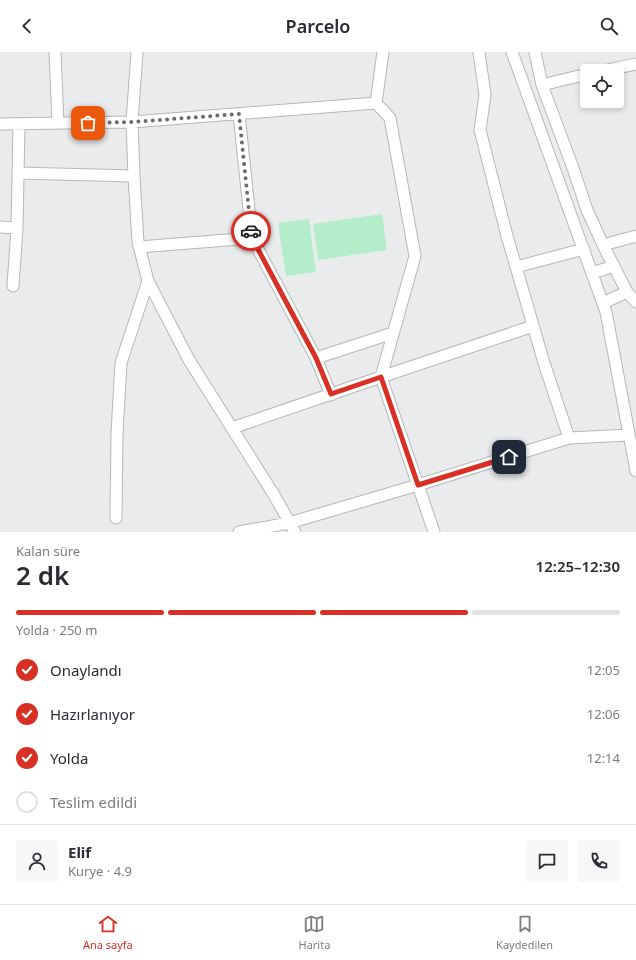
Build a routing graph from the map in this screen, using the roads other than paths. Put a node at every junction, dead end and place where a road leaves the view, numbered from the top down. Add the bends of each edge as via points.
1 (55, 52) edge
2 (137, 52) edge
3 (383, 52) edge
4 (479, 52) edge
5 (512, 52) edge
6 (535, 52) edge
7 (636, 64) edge
8 (624, 67) edge
9 (580, 76) edge
10 (542, 84) junction
11 (376, 103) junction
12 (239, 114) junction
13 (132, 122) junction
14 (58, 123) junction
15 (0, 124) edge
16 (19, 124) junction
17 (18, 173) junction
18 (134, 176) junction
19 (0, 227) edge
20 (17, 228) junction
21 (636, 236) edge
22 (252, 238) junction
23 (603, 245) junction
24 (139, 247) junction
25 (584, 249) junction
26 (614, 266) junction
27 (516, 267) junction
28 (592, 273) junction
29 (148, 281) junction
30 (13, 286) dead end
31 (627, 292) junction
32 (636, 302) edge
33 (603, 303) junction
34 (533, 326) junction
35 (393, 333) junction
36 (316, 358) junction
37 (381, 377) junction
38 (331, 394) junction
39 (232, 428) junction
40 (629, 435) junction
41 (569, 438) junction
42 (636, 470) edge
43 (418, 485) junction
44 (116, 518) dead end
45 (292, 527) edge
46 (239, 532) edge
47 (434, 532) edge

1 - 14 street
2 - 13 street
3 - 11 street
4 - 27 street via 485,95 480,130
5 - 25 street
6 - 10 street
7 - 8 street
9 - 10 street
10 - 23 street via 587,210
11 - 12 street
11 - 35 street via 390,118 415,256
12 - 13 street
12 - 22 street
13 - 14 street
13 - 18 street
14 - 16 street
15 - 16 street
16 - 17 street
17 - 18 street
17 - 20 street
18 - 24 street
19 - 20 street
20 - 30 street
21 - 23 street
22 - 24 street
22 - 36 street
23 - 26 street
24 - 29 street
25 - 27 street
25 - 28 street
26 - 28 street
26 - 31 street
27 - 34 street
28 - 33 street
29 - 39 street via 189,360
29 - 44 street via 121,363
31 - 32 street
31 - 33 street
33 - 40 street
34 - 37 street
34 - 41 street
35 - 36 street
35 - 37 street
36 - 38 street
37 - 38 street
37 - 43 street
38 - 39 street
39 - 45 street
40 - 41 street
40 - 42 street
41 - 43 street
43 - 45 street
43 - 47 street
45 - 46 street

